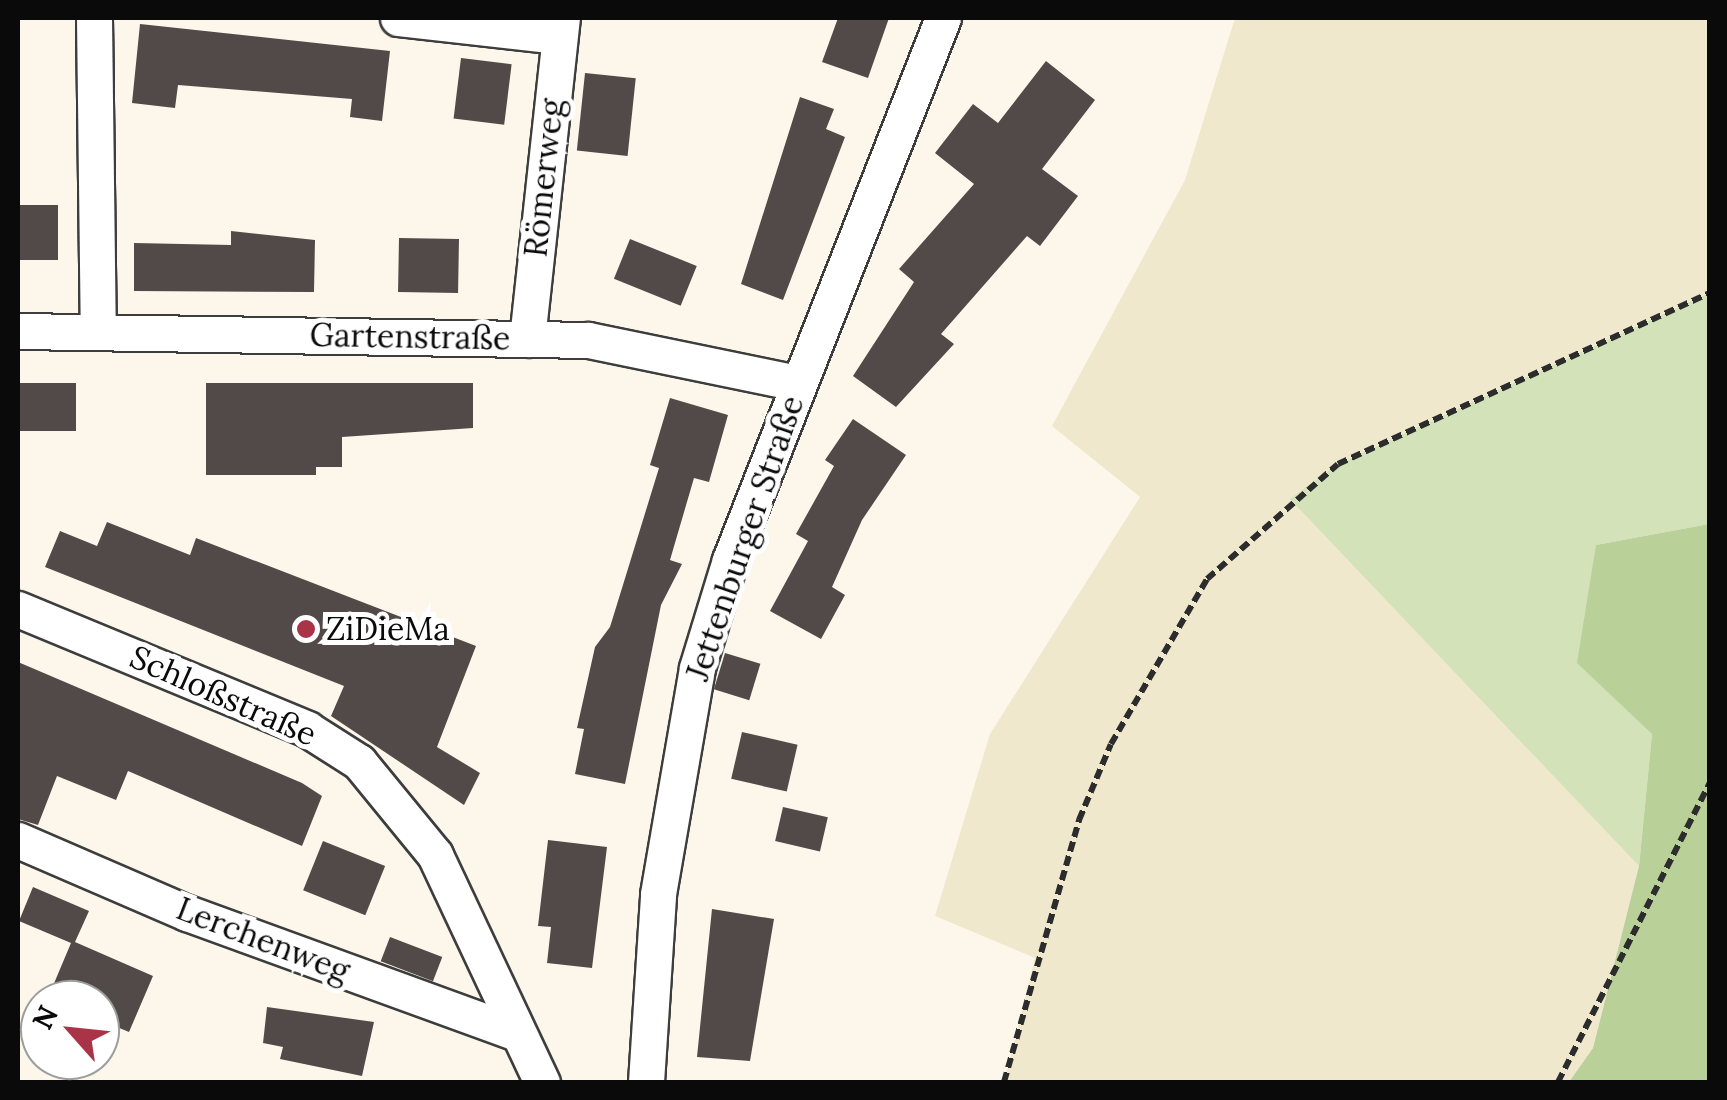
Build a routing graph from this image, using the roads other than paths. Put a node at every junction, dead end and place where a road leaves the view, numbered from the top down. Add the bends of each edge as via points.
1 (94, 18) edge
2 (398, 18) edge
3 (943, 18) edge
4 (561, 27) edge
5 (98, 330) junction
6 (18, 331) edge
7 (527, 339) junction
8 (798, 383) junction
9 (18, 609) edge
10 (18, 840) edge
11 (512, 1031) junction
12 (542, 1082) edge
13 (646, 1082) edge

1 - 5 street
2 - 4 street
3 - 8 street, Jettenburger Straße
4 - 7 street, Römerweg
5 - 6 street, Gartenstraße
5 - 7 street, Gartenstraße
7 - 8 street, Gartenstraße via 646,347
8 - 13 street, Jettenburger Straße via 697,668 658,894
9 - 11 street, Schloßstraße via 307,729 359,762 436,855
10 - 11 street, Lerchenweg via 188,913
11 - 12 street, Schloßstraße

